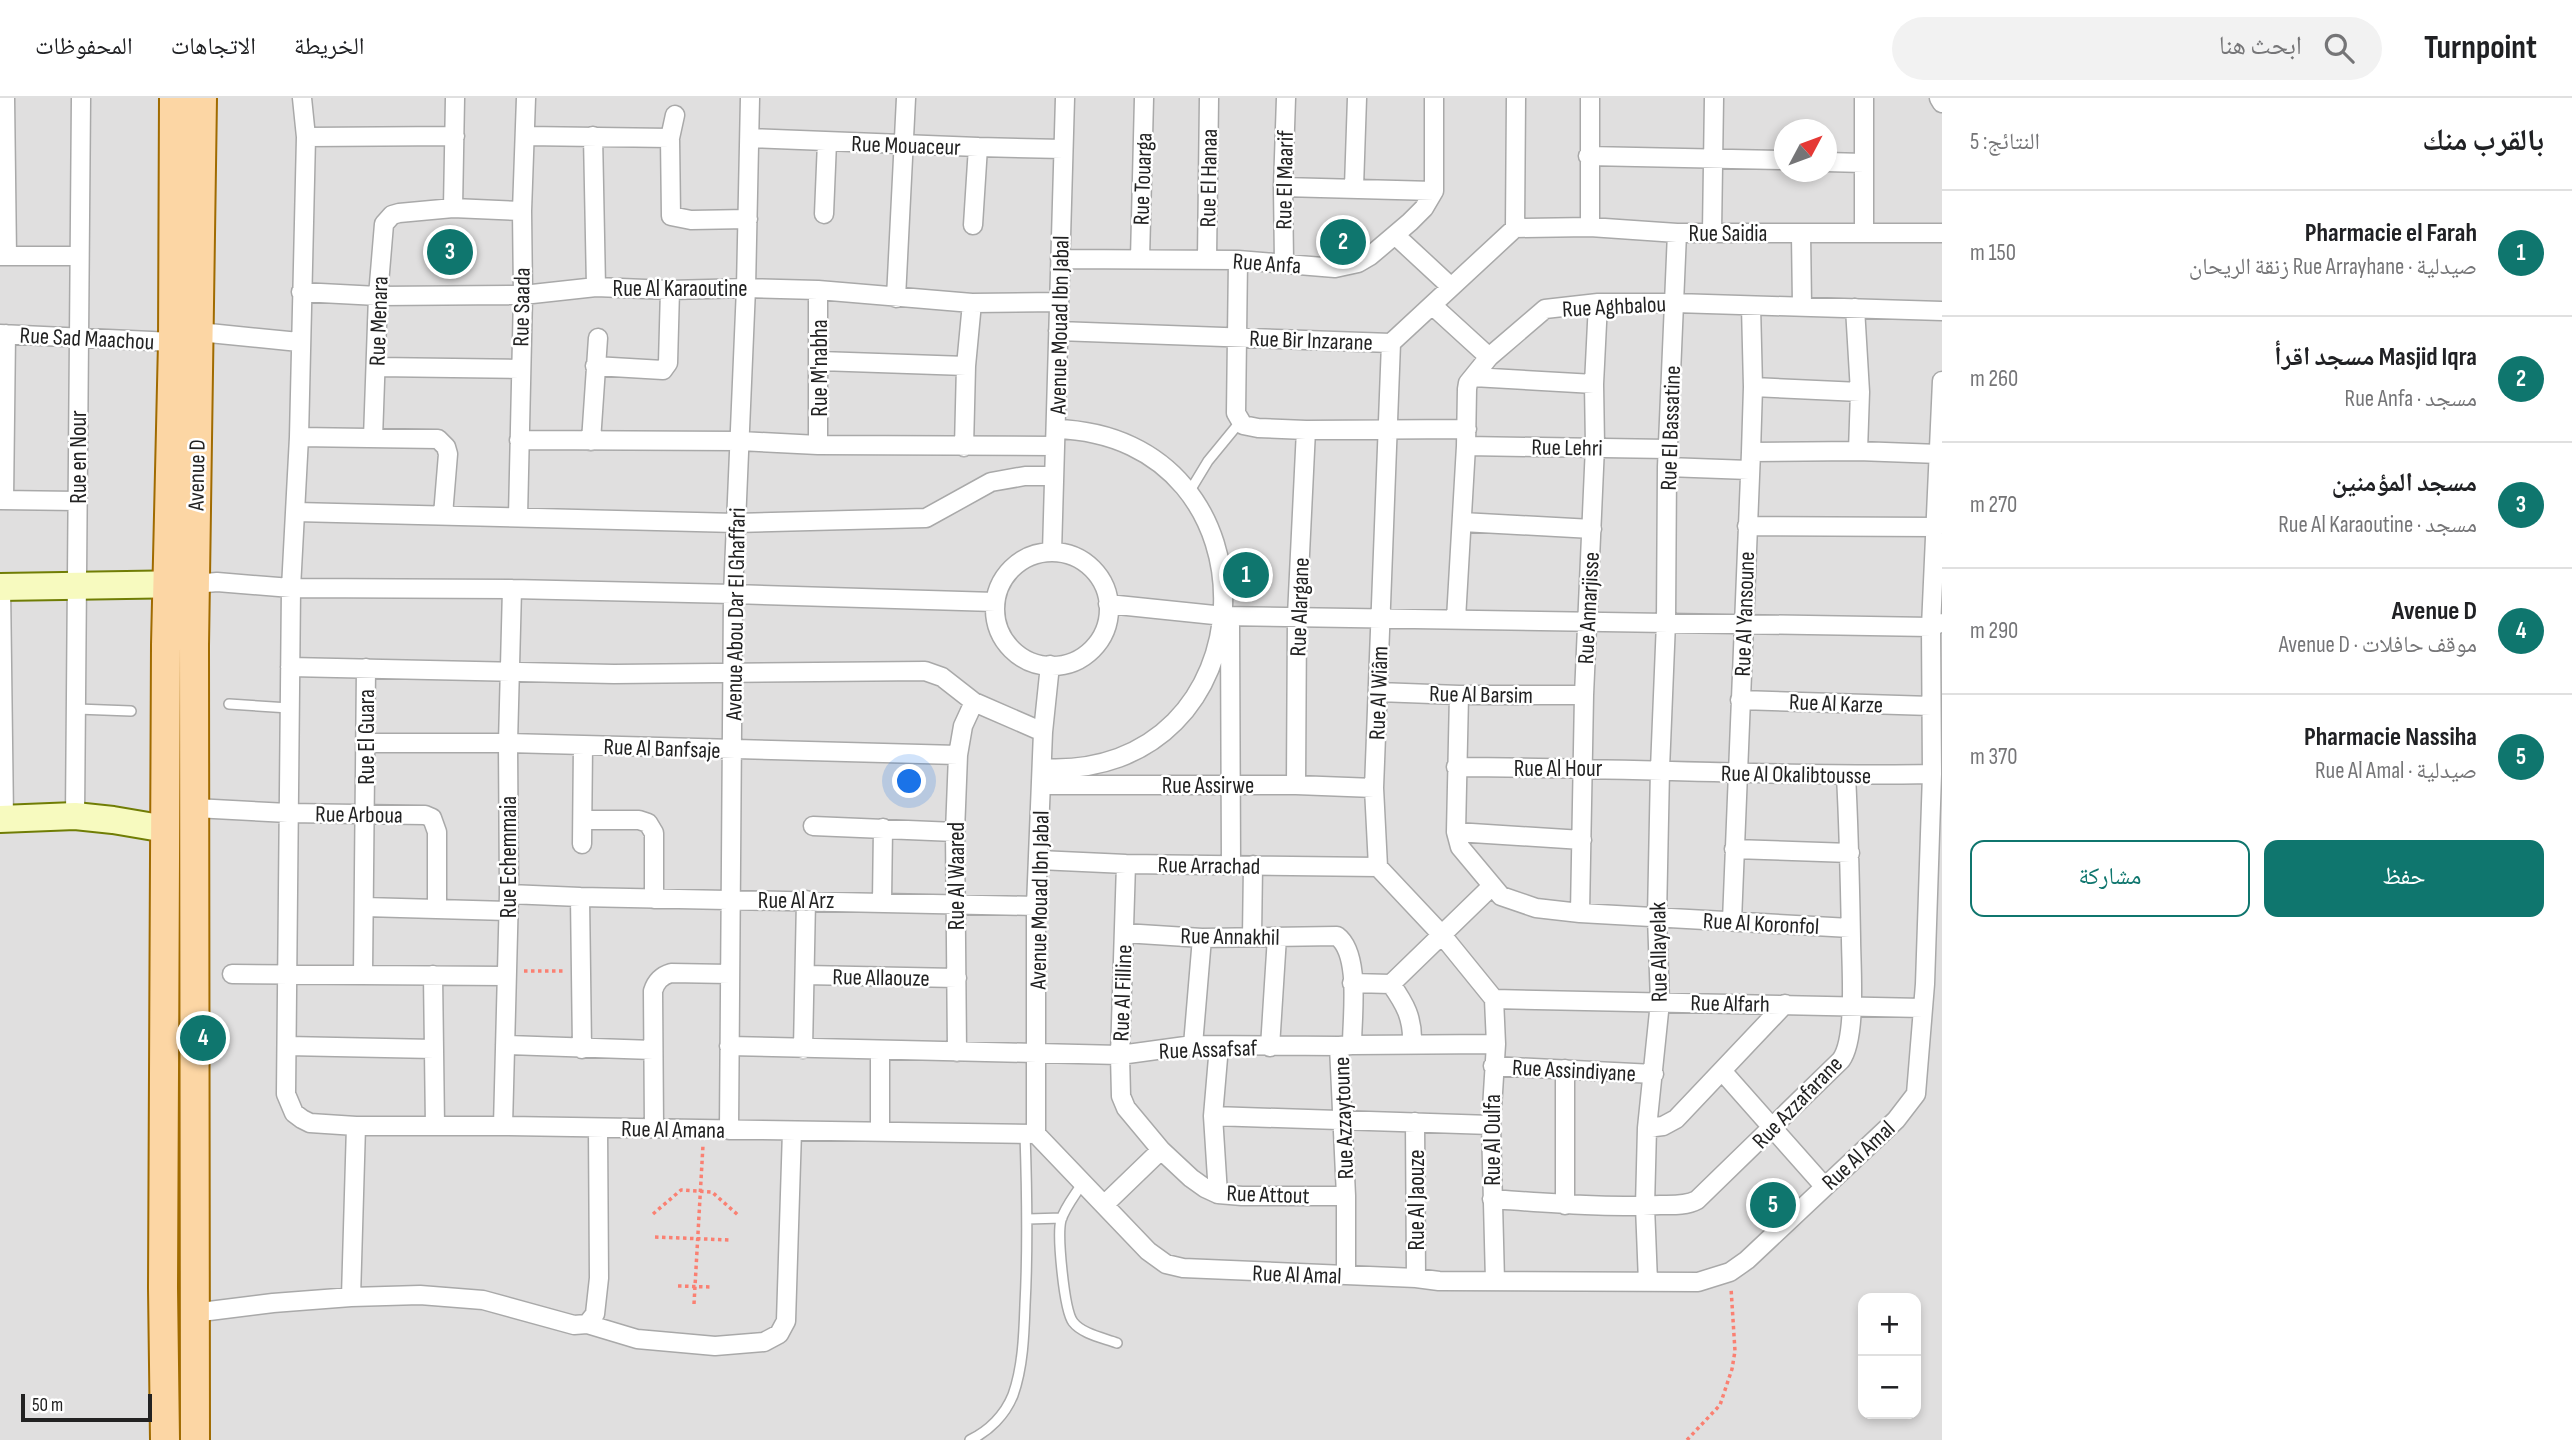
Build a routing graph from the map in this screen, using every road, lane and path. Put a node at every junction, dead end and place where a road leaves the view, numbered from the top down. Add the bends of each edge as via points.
1 (5, 98) edge
2 (81, 98) edge
3 (174, 98) edge
4 (202, 98) edge
5 (302, 98) edge
6 (455, 98) edge
7 (526, 98) edge
8 (750, 98) edge
9 (906, 98) edge
10 (1065, 98) edge
11 (1144, 98) edge
12 (1209, 98) edge
13 (1286, 98) edge
14 (1357, 98) edge
15 (1433, 98) edge
16 (1516, 98) edge
17 (1590, 98) edge
18 (1714, 98) edge
19 (1864, 98) edge
20 (1939, 98) edge
21 (1942, 103) edge
22 (675, 114) dead end
23 (455, 136) junction
24 (526, 136) junction
25 (593, 136) junction
26 (306, 137) junction
27 (670, 138) junction
28 (750, 138) junction
29 (827, 142) junction
30 (903, 144) junction
31 (978, 147) junction
32 (1063, 149) junction
33 (1588, 156) junction
34 (1713, 158) junction
35 (1774, 160) edge
36 (1837, 162) edge
37 (1864, 163) junction
38 (1283, 187) junction
39 (1354, 187) junction
40 (1434, 191) junction
41 (453, 208) junction
42 (522, 211) junction
43 (824, 214) dead end
44 (748, 219) junction
45 (973, 225) dead end
46 (1590, 227) junction
47 (1515, 228) junction
48 (1712, 232) junction
49 (1864, 232) junction
50 (1677, 233) junction
51 (1942, 233) edge
52 (1801, 234) junction
53 (1395, 235) junction
54 (4, 256) edge
55 (78, 256) junction
56 (1060, 259) junction
57 (1140, 259) junction
58 (1207, 259) junction
59 (1238, 260) junction
60 (1284, 262) junction
61 (1450, 286) junction
62 (596, 287) junction
63 (746, 288) junction
64 (670, 290) junction
65 (818, 290) junction
66 (301, 292) junction
67 (523, 295) junction
68 (378, 296) junction
69 (896, 298) junction
70 (1059, 302) junction
71 (972, 303) junction
72 (1598, 303) junction
73 (1675, 303) junction
74 (1432, 305) junction
75 (1802, 305) junction
76 (1751, 306) junction
77 (1855, 308) junction
78 (1942, 311) edge
79 (1058, 331) junction
80 (199, 332) junction
81 (3, 334) edge
82 (79, 337) junction
83 (1237, 337) junction
84 (598, 338) dead end
85 (173, 342) junction
86 (299, 342) junction
87 (1391, 343) junction
88 (1489, 357) junction
89 (820, 361) junction
90 (595, 366) junction
91 (966, 366) junction
92 (377, 367) junction
93 (519, 369) junction
94 (1473, 377) junction
95 (1942, 381) edge
96 (1594, 384) junction
97 (1753, 387) junction
98 (1860, 392) junction
99 (1240, 422) junction
100 (1386, 429) junction
101 (1306, 430) junction
102 (299, 437) junction
103 (1466, 437) junction
104 (373, 438) junction
105 (1055, 438) junction
106 (519, 440) junction
107 (591, 441) junction
108 (740, 441) junction
109 (818, 445) junction
110 (1595, 446) junction
111 (964, 447) junction
112 (1668, 449) junction
113 (1858, 451) junction
114 (1939, 454) junction
115 (1750, 461) junction
116 (1667, 467) junction
117 (1054, 476) junction
118 (1188, 494) junction
119 (2, 500) edge
120 (78, 500) junction
121 (296, 512) junction
122 (443, 515) junction
123 (518, 517) junction
124 (1462, 522) junction
125 (736, 523) junction
126 (1747, 526) junction
127 (1936, 527) junction
128 (1592, 529) junction
129 (1052, 552) junction
130 (166, 584) junction
131 (195, 584) junction
132 (77, 585) junction
133 (1, 587) edge
134 (291, 588) junction
135 (512, 589) junction
136 (733, 594) junction
137 (995, 602) junction
138 (1108, 604) junction
139 (1227, 615) junction
140 (1297, 616) junction
141 (1381, 617) junction
142 (1456, 619) junction
143 (1588, 621) junction
144 (1666, 622) junction
145 (1744, 624) junction
146 (1937, 624) edge
147 (1050, 666) junction
148 (290, 667) junction
149 (366, 668) junction
150 (509, 671) junction
151 (734, 674) junction
152 (1, 678) edge
153 (1378, 692) junction
154 (1460, 695) junction
155 (1584, 695) junction
156 (1740, 700) junction
157 (974, 702) junction
158 (229, 704) dead end
159 (1931, 706) junction
160 (289, 708) junction
161 (77, 709) junction
162 (131, 711) dead end
163 (1042, 732) junction
164 (366, 743) junction
165 (508, 743) junction
166 (583, 745) junction
167 (732, 751) junction
168 (958, 755) junction
169 (1456, 767) junction
170 (1584, 767) junction
171 (1660, 769) junction
172 (1737, 774) junction
173 (1932, 775) junction
174 (1042, 776) junction
175 (1846, 776) junction
176 (1231, 785) junction
177 (1296, 785) junction
178 (1374, 788) junction
179 (195, 808) junction
180 (288, 813) junction
181 (365, 814) junction
182 (75, 816) junction
183 (2, 819) edge
184 (583, 820) junction
185 (813, 826) dead end
186 (883, 828) junction
187 (166, 829) junction
188 (956, 832) junction
189 (1455, 832) junction
190 (1582, 840) junction
191 (582, 844) dead end
192 (1734, 849) junction
193 (1850, 853) junction
194 (1039, 860) junction
195 (1126, 864) junction
196 (1231, 864) junction
197 (1253, 865) junction
198 (1378, 867) junction
199 (1492, 886) junction
200 (580, 897) junction
201 (654, 899) junction
202 (729, 900) junction
203 (806, 900) junction
204 (882, 901) junction
205 (509, 903) junction
206 (956, 903) junction
207 (1036, 906) junction
208 (365, 907) junction
209 (437, 907) junction
210 (1580, 913) junction
211 (1657, 917) junction
212 (1732, 921) junction
213 (1850, 928) junction
214 (1124, 933) junction
215 (1442, 935) junction
216 (1337, 936) joint
217 (1252, 937) junction
218 (1277, 937) junction
219 (1202, 938) junction
220 (581, 972) junction
221 (505, 973) junction
222 (232, 974) dead end
223 (287, 974) junction
224 (363, 974) junction
225 (730, 974) junction
226 (433, 975) junction
227 (805, 975) junction
228 (957, 978) junction
229 (1352, 984) junction
230 (1391, 985) junction
231 (1494, 999) junction
232 (1660, 1002) junction
233 (1785, 1004) junction
234 (1852, 1005) junction
235 (1923, 1008) junction
236 (1412, 1043) junction
237 (1496, 1044) junction
238 (505, 1045) junction
239 (1193, 1045) junction
240 (1346, 1045) junction
241 (287, 1046) junction
242 (729, 1046) junction
243 (1219, 1046) junction
244 (1270, 1046) junction
245 (434, 1049) junction
246 (582, 1049) junction
247 (803, 1049) junction
248 (653, 1050) junction
249 (880, 1050) junction
250 (957, 1052) junction
251 (1036, 1053) junction
252 (1120, 1055) junction
253 (1493, 1066) junction
254 (1565, 1069) junction
255 (1723, 1072) junction
256 (1654, 1074) junction
257 (1213, 1116) junction
258 (1134, 1119) joint
259 (1341, 1121) junction
260 (1415, 1122) junction
261 (1491, 1125) junction
262 (356, 1126) junction
263 (435, 1126) junction
264 (503, 1126) junction
265 (598, 1128) junction
266 (654, 1128) junction
267 (1647, 1128) junction
268 (704, 1129) junction
269 (729, 1129) junction
270 (1772, 1129) junction
271 (792, 1130) junction
272 (880, 1132) junction
273 (1030, 1134) junction
274 (1161, 1150) junction
275 (1083, 1182) junction
276 (1824, 1186) junction
277 (700, 1191) junction
278 (1218, 1194) junction
279 (1346, 1196) junction
280 (1492, 1199) junction
281 (1104, 1205) junction
282 (1565, 1205) junction
283 (1645, 1206) junction
284 (653, 1214) dead end
285 (738, 1215) dead end
286 (1062, 1218) junction
287 (1028, 1219) junction
288 (655, 1237) dead end
289 (698, 1239) junction
290 (730, 1240) dead end
291 (1730, 1272) junction
292 (1346, 1275) junction
293 (1416, 1278) junction
294 (1495, 1281) junction
295 (1648, 1282) junction
296 (678, 1286) dead end
297 (694, 1287) junction
298 (710, 1287) dead end
299 (351, 1297) junction
300 (694, 1304) dead end
301 (193, 1313) junction
302 (587, 1324) junction
303 (1117, 1343) dead end
304 (165, 1440) edge
305 (195, 1440) edge
306 (970, 1440) edge
307 (1687, 1440) edge

1 - 54 street
2 - 55 street, Rue en Nour
3 - 85 main road, Avenue D
4 - 80 main road, Avenue D
5 - 26 street
6 - 23 street
7 - 24 street, Rue Saada
8 - 28 street, Avenue Abou Dar El Ghaffari
9 - 30 street
10 - 32 street, Avenue Mouad Ibn Jabal
11 - 57 street, Rue Touarga
12 - 58 street, Rue El Hanaa
13 - 38 street, Rue El Maarif
14 - 39 street
15 - 40 street
16 - 47 street
17 - 33 street
18 - 34 street
19 - 37 street
20 - 21 street
22 - 27 street
23 - 26 street
23 - 41 street
24 - 25 street
24 - 42 street, Rue Saada
25 - 27 street
25 - 62 street
26 - 66 street
27 - 44 street via 671,216
28 - 29 street, Rue Mouaceur
28 - 44 street, Avenue Abou Dar El Ghaffari
29 - 30 street, Rue Mouaceur
29 - 43 street
30 - 31 street, Rue Mouaceur
30 - 69 street
31 - 32 street, Rue Mouaceur
31 - 45 street
32 - 56 street, Avenue Mouad Ibn Jabal
33 - 34 street
33 - 46 street
34 - 35 street
34 - 48 street
36 - 37 street
37 - 49 street
38 - 39 street
38 - 60 street, Rue El Maarif
39 - 40 street
40 - 53 street, Rue Anfa via 1424,208
41 - 42 street
41 - 68 street, Rue Menara via 387,218
42 - 67 street, Rue Saada
44 - 63 street, Avenue Abou Dar El Ghaffari
46 - 47 street, Rue Saidia
46 - 50 street, Rue Saidia
47 - 61 street, Rue Bir Inzarane
48 - 50 street, Rue Saidia
48 - 52 street, Rue Saidia
49 - 51 street, Rue Saidia
49 - 52 street, Rue Saidia
50 - 73 street, Rue El Bassatine
52 - 75 street
53 - 60 street, Rue Anfa via 1370,256 1346,267
53 - 61 street
54 - 55 street
55 - 82 street, Rue en Nour
56 - 57 street, Rue Anfa
56 - 70 street, Avenue Mouad Ibn Jabal
57 - 58 street, Rue Anfa
58 - 59 street, Rue Anfa
59 - 60 street, Rue Anfa
59 - 83 street
61 - 74 street, Rue Bir Inzarane
62 - 64 street, Rue Al Karaoutine
62 - 67 street, Rue Al Karaoutine
63 - 64 street, Rue Al Karaoutine
63 - 65 street, Rue Al Karaoutine
63 - 108 street, Avenue Abou Dar El Ghaffari
64 - 90 street via 668,363 663,370
65 - 69 street, Rue Al Karaoutine
65 - 89 street, Rue M'nabha
66 - 68 street, Rue Al Karaoutine
66 - 86 street
67 - 68 street, Rue Al Karaoutine
67 - 93 street, Rue Saada
68 - 92 street, Rue Menara
69 - 71 street, Rue Al Karaoutine
70 - 71 street, Rue Al Karaoutine
70 - 79 street, Avenue Mouad Ibn Jabal
71 - 91 street
72 - 73 street, Rue Aghbalou
72 - 88 street, Rue Aghbalou via 1545,309
72 - 96 street, Rue Annarjisse
73 - 76 street, Rue Aghbalou
73 - 112 street, Rue El Bassatine
74 - 87 street, Rue Bir Inzarane
74 - 88 street
75 - 76 street, Rue Aghbalou
75 - 77 street, Rue Aghbalou
76 - 97 street, Rue Al Yansoune
77 - 78 street, Rue Aghbalou
77 - 98 street
79 - 83 street, Rue Bir Inzarane
79 - 105 street, Avenue Mouad Ibn Jabal
80 - 86 street
80 - 131 main road, Avenue D
81 - 82 street, Rue Sad Maachou
81 - 119 street
82 - 85 street, Rue Sad Maachou
82 - 120 street, Rue en Nour
83 - 87 street, Rue Bir Inzarane
83 - 99 street via 1236,413
84 - 90 street
85 - 130 main road, Avenue D
86 - 102 street
87 - 100 street, Rue Al Wiâm
88 - 94 street, Rue Aghbalou
89 - 91 street
89 - 109 street, Rue M'nabha
90 - 107 street
91 - 111 street
92 - 93 street
92 - 104 street, Rue Menara
93 - 106 street, Rue Saada
94 - 96 street
94 - 103 street, Rue Aghbalou via 1466,393
95 - 114 street, Rue Al Amal
96 - 110 street, Rue Annarjisse
97 - 98 street
97 - 115 street, Rue Al Yansoune
98 - 113 street
99 - 101 street, Rue Lehri via 1258,428
99 - 118 lane
100 - 101 street, Rue Lehri
100 - 103 street, Rue Lehri
100 - 141 street, Rue Al Wiâm
101 - 140 street, Rue Alargane
102 - 104 street
102 - 121 street
103 - 110 street, Rue Lehri
103 - 124 street, Rue Aghbalou
104 - 122 street via 438,439 446,447
105 - 111 street
105 - 117 street, Avenue Mouad Ibn Jabal
105 - 118 street via 1099,435 1129,447 1165,470
106 - 107 street
106 - 123 street, Rue Saada
107 - 108 street
108 - 109 street
108 - 125 street, Avenue Abou Dar El Ghaffari
109 - 111 street
110 - 112 street, Rue Lehri
110 - 128 street, Rue Annarjisse
112 - 116 street, Rue El Bassatine
113 - 114 street
113 - 115 street
114 - 127 street, Rue Al Amal
115 - 116 street
115 - 126 street, Rue Al Yansoune
116 - 144 street, Rue El Bassatine
117 - 125 street via 991,482 926,518
117 - 129 street, Avenue Mouad Ibn Jabal
118 - 139 street via 1206,521 1218,552
119 - 120 street
120 - 132 street, Rue en Nour
121 - 122 street
121 - 134 street
122 - 123 street
123 - 125 street
124 - 128 street
124 - 142 street, Rue Aghbalou
125 - 136 street, Avenue Abou Dar El Ghaffari
126 - 127 street
126 - 145 street, Rue Al Yansoune
127 - 146 street, Rue Al Amal
128 - 143 street, Rue Annarjisse
129 - 137 street via 1034,554 1014,566 1002,580
129 - 138 street via 1075,556 1090,567 1104,586
130 - 131 street
130 - 132 street
130 - 187 main road, Avenue D
131 - 134 street
131 - 179 main road, Avenue D
132 - 133 street
132 - 161 street, Rue en Nour
133 - 152 street
134 - 135 street
134 - 148 street
135 - 136 street
135 - 150 street, Rue Echemmaia
136 - 137 street
136 - 151 street, Avenue Abou Dar El Ghaffari
137 - 147 street via 997,625 1009,646 1028,660
138 - 139 street
138 - 147 street via 1105,628 1096,644 1074,661
139 - 140 street
139 - 174 street via 1204,681 1185,709 1160,733 1110,760
139 - 176 street
140 - 141 street
140 - 177 street, Rue Alargane
141 - 142 street
141 - 153 street, Rue Al Wiâm
142 - 143 street
143 - 144 street
143 - 155 street, Rue Annarjisse
144 - 145 street
144 - 171 street, Rue Allayelak
145 - 146 street
145 - 156 street, Rue Al Yansoune
146 - 159 street, Rue Al Amal
147 - 163 street, Avenue Mouad Ibn Jabal
148 - 149 street
148 - 160 street
149 - 150 street
149 - 164 street, Rue El Guara
150 - 151 street
150 - 165 street, Rue Echemmaia
151 - 157 street via 925,671 942,677
151 - 167 street, Avenue Abou Dar El Ghaffari
152 - 183 street
153 - 154 street, Rue Al Barsim
153 - 178 street, Rue Al Wiâm
154 - 155 street, Rue Al Barsim
154 - 169 street
155 - 170 street, Rue Annarjisse
156 - 159 street, Rue Al Karze
156 - 172 street, Rue Al Yansoune
157 - 163 street
157 - 168 street, Rue Al Waared via 963,726
158 - 160 lane
159 - 173 street, Rue Al Amal
160 - 180 street
161 - 162 lane
161 - 182 street, Rue en Nour
163 - 174 street, Avenue Mouad Ibn Jabal
164 - 165 street, Rue Al Banfsaje
164 - 181 street, Rue El Guara
165 - 166 street, Rue Al Banfsaje
165 - 205 street, Rue Echemmaia
166 - 167 street, Rue Al Banfsaje
166 - 184 street
167 - 168 street, Rue Al Banfsaje
167 - 202 street, Avenue Abou Dar El Ghaffari
168 - 188 street, Rue Al Waared
169 - 170 street, Rue Al Hour
169 - 189 street
170 - 171 street, Rue Al Hour
170 - 190 street, Rue Annarjisse
171 - 172 street, Rue Al Okalibtousse
171 - 211 street, Rue Allayelak
172 - 175 street, Rue Al Okalibtousse
172 - 192 street, Rue Al Yansoune
173 - 175 street, Rue Al Okalibtousse
173 - 235 street, Rue Al Amal
174 - 176 street, Rue Assirwe
174 - 194 street, Avenue Mouad Ibn Jabal
175 - 193 street, Rue Azzafarane
176 - 177 street, Rue Assirwe
176 - 196 street
177 - 178 street, Rue Assirwe
178 - 198 street, Rue Al Wiâm
179 - 180 street, Rue Arboua
179 - 301 main road, Avenue D
180 - 181 street, Rue Arboua
180 - 223 street
181 - 208 street, Rue El Guara
181 - 209 street, Rue Arboua via 432,818 438,832
182 - 183 street
182 - 187 street
184 - 191 street
184 - 201 street via 648,823 654,833
185 - 186 street
186 - 188 street
186 - 204 street
187 - 304 main road, Avenue D
188 - 206 street, Rue Al Waared
189 - 190 street
189 - 199 street, Rue Al Koronfol via 1464,854
190 - 210 street, Rue Annarjisse
192 - 193 street
192 - 212 street, Rue Al Yansoune
193 - 213 street, Rue Azzafarane
194 - 195 street, Rue Arrachad
194 - 207 street, Avenue Mouad Ibn Jabal
195 - 196 street, Rue Arrachad
195 - 214 street, Rue Al Filline
196 - 197 street, Rue Arrachad
197 - 198 street, Rue Arrachad
197 - 217 street
198 - 215 street
199 - 210 street, Rue Al Koronfol via 1510,901
199 - 215 street
200 - 201 street, Rue Al Arz
200 - 205 street, Rue Al Arz
200 - 220 street
201 - 202 street, Rue Al Arz
202 - 203 street, Rue Al Arz
202 - 225 street, Avenue Abou Dar El Ghaffari
203 - 204 street, Rue Al Arz
203 - 227 street
204 - 206 street, Rue Al Arz
205 - 209 street, Rue Al Arz
205 - 221 street, Rue Echemmaia
206 - 207 street, Rue Al Arz
206 - 228 street, Rue Al Waared
207 - 251 street, Avenue Mouad Ibn Jabal
208 - 209 street, Rue Al Arz
208 - 224 street, Rue El Guara
210 - 211 street, Rue Al Koronfol
211 - 212 street, Rue Al Koronfol
211 - 232 street, Rue Allayelak
212 - 213 street, Rue Al Koronfol
213 - 234 street, Rue Azzafarane
214 - 219 street, Rue Annakhil
214 - 252 street, Rue Al Filline
215 - 230 street
215 - 231 street
216 - 218 street, Rue Annakhil
216 - 229 street, Rue Azzaytoune via 1349,950
217 - 218 street, Rue Annakhil
217 - 219 street, Rue Annakhil
218 - 244 street
219 - 239 street
220 - 221 path
220 - 246 street
221 - 226 street
221 - 238 street, Rue Echemmaia
222 - 223 street
223 - 224 street
223 - 241 street
224 - 226 street
225 - 242 street, Avenue Abou Dar El Ghaffari
225 - 248 street via 671,973 658,979 653,991
226 - 245 street
227 - 228 street, Rue Allaouze
227 - 247 street
228 - 250 street, Rue Al Waared
229 - 230 street
229 - 240 street, Rue Azzaytoune
230 - 236 street via 1408,1008
231 - 232 street, Rue Alfarh
231 - 237 street, Rue Al Oulfa
232 - 233 street, Rue Alfarh
232 - 256 street, Rue Allayelak
233 - 234 street, Rue Alfarh
233 - 255 street
234 - 235 street, Rue Alfarh
234 - 270 street, Rue Azzafarane via 1844,1056
235 - 276 street, Rue Al Amal via 1916,1094 1896,1120
236 - 237 street, Rue Assafsaf
236 - 240 street, Rue Assafsaf
237 - 253 street, Rue Al Oulfa
238 - 246 street
238 - 264 street, Rue Echemmaia
239 - 243 street, Rue Assafsaf
239 - 252 street, Rue Assafsaf
240 - 244 street, Rue Assafsaf
240 - 259 street, Rue Azzaytoune
241 - 245 street
241 - 262 street, Rue Al Amana via 286,1094 294,1113 310,1123
242 - 247 street
242 - 269 street, Avenue Abou Dar El Ghaffari
243 - 244 street, Rue Assafsaf
243 - 257 street
245 - 263 street
246 - 248 street
247 - 249 street
248 - 266 street
249 - 250 street
249 - 272 street
250 - 251 street
251 - 252 street, Rue Assafsaf
251 - 273 street, Avenue Mouad Ibn Jabal
252 - 258 street, Rue Al Filline via 1121,1096
253 - 254 street, Rue Assindiyane
253 - 261 street, Rue Al Oulfa
254 - 256 street, Rue Assindiyane
254 - 282 street
255 - 267 street via 1676,1119
255 - 270 street
256 - 267 street, Rue Allayelak
257 - 259 street
257 - 278 street
258 - 274 street, Rue Attout
259 - 260 street
259 - 279 street, Rue Azzaytoune
260 - 261 street
260 - 293 street, Rue Al Jaouze
261 - 280 street, Rue Al Oulfa
262 - 263 street, Rue Al Amana
262 - 299 street
263 - 264 street, Rue Al Amana
264 - 265 street, Rue Al Amana
265 - 266 street, Rue Al Amana
265 - 302 street via 598,1278 595,1314
266 - 268 street, Rue Al Amana
267 - 283 street, Rue Allayelak
268 - 269 street, Rue Al Amana
268 - 277 path
269 - 271 street, Rue Al Amana
270 - 276 street
270 - 283 street, Rue Azzafarane via 1697,1200
271 - 272 street, Rue Al Amana
271 - 302 street via 786,1321 779,1334 764,1342 715,1346 637,1339
272 - 273 street, Rue Al Amana
273 - 275 street, Rue Al Amal
273 - 287 lane
274 - 278 street, Rue Attout via 1191,1178
274 - 281 street
275 - 281 street, Rue Al Amal
275 - 286 lane
276 - 291 street, Rue Al Amal
277 - 284 path via 681,1190
277 - 285 path via 717,1194
277 - 289 path
278 - 279 street, Rue Attout
279 - 292 street, Rue Azzaytoune
280 - 282 street, Rue Azzafarane
280 - 294 street, Rue Al Oulfa
281 - 292 street, Rue Al Amal via 1147,1251 1174,1267
282 - 283 street, Rue Azzafarane
283 - 295 street, Rue Allayelak
286 - 287 lane
286 - 303 lane via 1058,1235 1067,1311 1074,1324
287 - 306 lane via 1024,1336 1013,1395 1000,1418
288 - 289 path
289 - 290 path
289 - 297 path
291 - 295 street, Rue Al Amal via 1698,1282
291 - 307 path via 1732,1369 1720,1405
292 - 293 street, Rue Al Amal
293 - 294 street, Rue Al Amal
294 - 295 street, Rue Al Amal
296 - 297 path
297 - 298 path
297 - 300 path
299 - 301 street
299 - 302 street via 420,1295 483,1300 574,1325
301 - 305 main road, Avenue D

